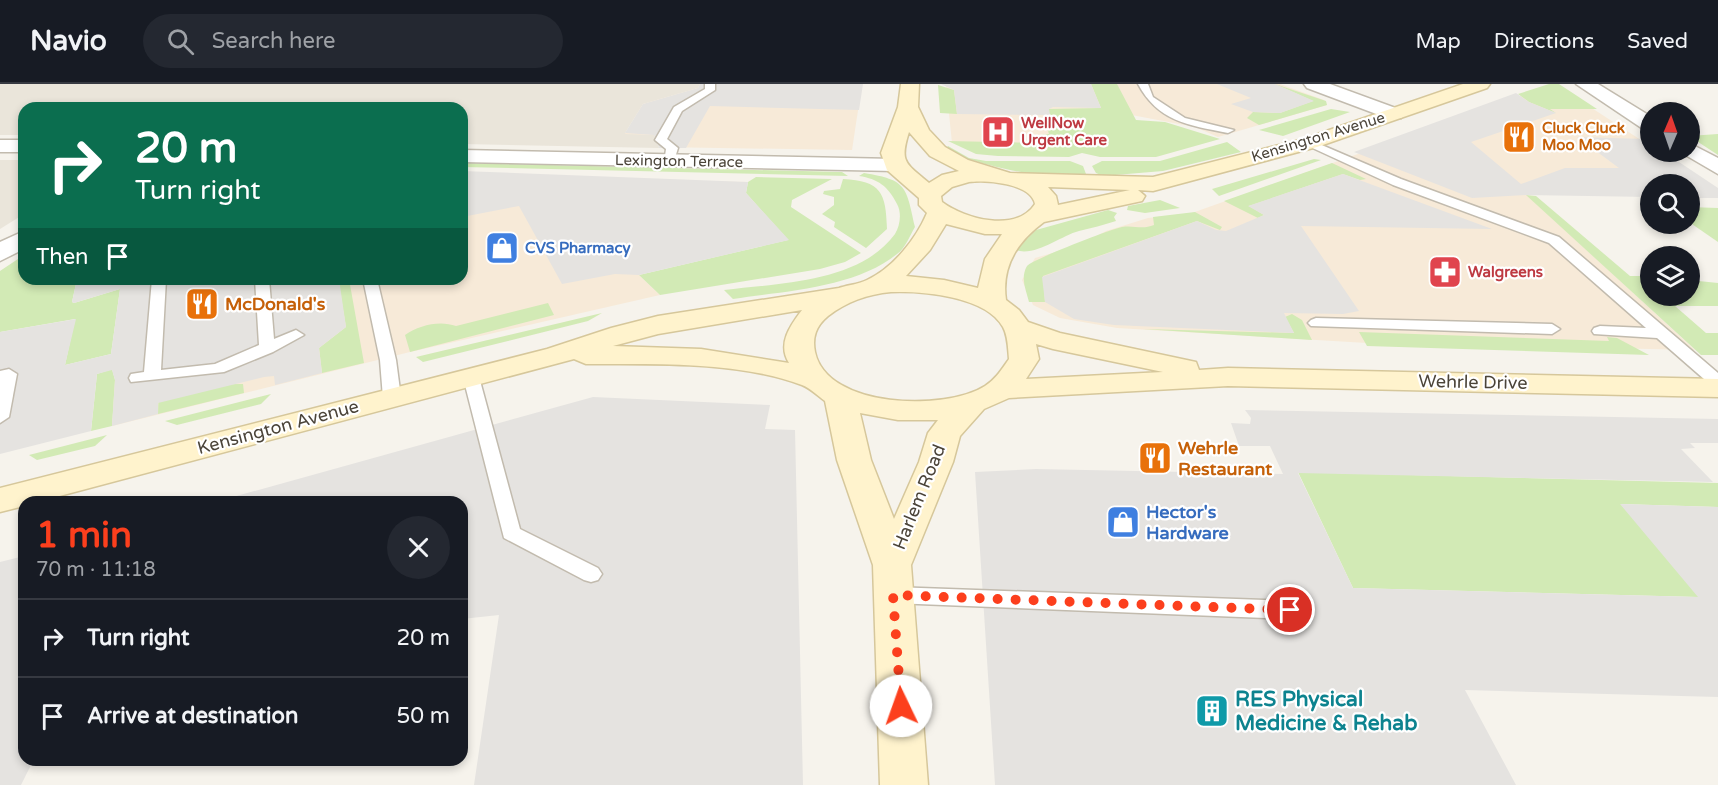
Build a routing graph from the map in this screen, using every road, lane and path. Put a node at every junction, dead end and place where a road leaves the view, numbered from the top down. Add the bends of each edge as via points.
1 (910, 84) edge
2 (1143, 84) edge
3 (1313, 84) edge
4 (1481, 84) edge
5 (1585, 84) edge
6 (710, 87) edge
7 (908, 107) junction
8 (1394, 114) junction
9 (1640, 119) edge
10 (1228, 130) dead end
11 (1311, 142) junction
12 (0, 146) edge
13 (18, 146) edge
14 (468, 156) edge
15 (1700, 156) edge
16 (668, 161) junction
17 (895, 165) junction
18 (1718, 167) edge
19 (1004, 177) junction
20 (1153, 184) junction
21 (934, 204) junction
22 (1032, 219) junction
23 (18, 242) edge
24 (0, 253) edge
25 (158, 285) edge
26 (262, 285) edge
27 (371, 285) edge
28 (876, 286) junction
29 (840, 296) junction
30 (993, 305) junction
31 (1317, 323) dead end
32 (1018, 328) junction
33 (1552, 329) dead end
34 (1600, 331) dead end
35 (1663, 333) junction
36 (296, 335) dead end
37 (267, 349) junction
38 (557, 355) junction
39 (0, 376) edge
40 (471, 377) junction
41 (1228, 377) junction
42 (1718, 382) edge
43 (827, 387) junction
44 (1718, 388) edge
45 (1002, 389) junction
46 (392, 398) junction
47 (972, 404) junction
48 (0, 417) edge
49 (0, 500) edge
50 (591, 574) dead end
51 (893, 580) junction
52 (1290, 610) dead end
53 (904, 785) edge

1 - 7 street
2 - 10 lane via 1151,98 1182,121
3 - 8 street
4 - 8 street, Kensington Avenue
5 - 9 street
6 - 16 lane via 678,109 661,140 672,148
7 - 17 street via 893,147
7 - 19 street via 929,146 937,153 971,169
8 - 11 street, Kensington Avenue
11 - 20 street, Kensington Avenue
11 - 35 lane via 1397,182 1554,240
12 - 13 street
14 - 16 street, Lexington Terrace
15 - 18 street
16 - 17 street, Lexington Terrace
17 - 21 street
19 - 20 street, Kensington Avenue
19 - 21 street via 967,176 944,182 934,188
19 - 22 street via 1028,184 1045,200 1045,208
20 - 22 street, Kensington Avenue via 1141,194
21 - 22 street, Kensington Avenue via 970,225 989,227
21 - 28 street via 934,228 914,257
22 - 30 street via 996,262 989,282
23 - 24 street
25 - 37 lane via 144,377 218,369
26 - 37 lane
27 - 46 lane
28 - 29 street
28 - 30 street via 917,284 958,290
29 - 38 street, Kensington Avenue via 658,325
29 - 43 street via 818,308 804,324 798,342 801,360
30 - 32 street
31 - 33 lane
32 - 41 street, Wehrle Drive via 1085,348
32 - 45 street via 1024,359
34 - 35 lane
35 - 42 lane
36 - 37 lane
38 - 40 street, Kensington Avenue
38 - 43 street, Kensington Avenue via 723,359 771,366
39 - 48 lane via 9,374
40 - 46 street, Kensington Avenue
40 - 50 lane via 511,533
41 - 44 street, Wehrle Drive
41 - 45 street, Wehrle Drive
43 - 47 street via 870,406 904,412
43 - 51 street, Harlem Road
45 - 47 street
46 - 49 street, Kensington Avenue
47 - 51 street, Harlem Road via 944,433
51 - 52 lane
51 - 53 street, Harlem Road

